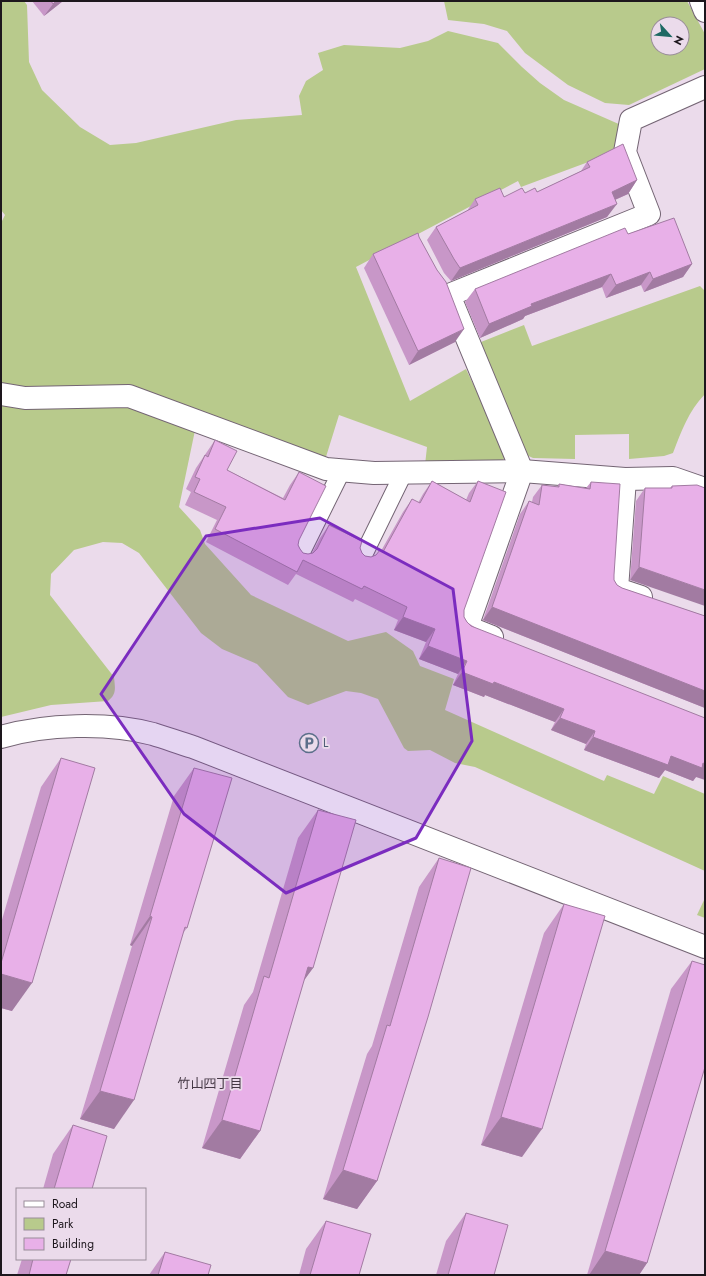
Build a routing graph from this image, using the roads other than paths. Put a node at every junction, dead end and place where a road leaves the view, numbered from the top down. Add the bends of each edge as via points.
1 (701, 1) edge
2 (705, 11) edge
3 (705, 87) edge
4 (1, 394) edge
5 (342, 470) junction
6 (522, 471) junction
7 (404, 472) junction
8 (625, 479) junction
9 (705, 489) edge
10 (299, 557) edge
11 (360, 560) edge
12 (661, 604) edge
13 (510, 644) edge
14 (1, 737) edge
15 (705, 947) edge

1 - 2 street
3 - 6 street via 631,120 625,152 649,214 444,289
4 - 5 street via 25,398 128,396 326,469
5 - 7 street
5 - 10 lane
6 - 7 street
6 - 8 street
6 - 13 street via 467,627
7 - 11 lane
8 - 9 street via 673,478
8 - 12 street via 617,589
14 - 15 street via 21,731 70,726 114,728 151,734 193,747

